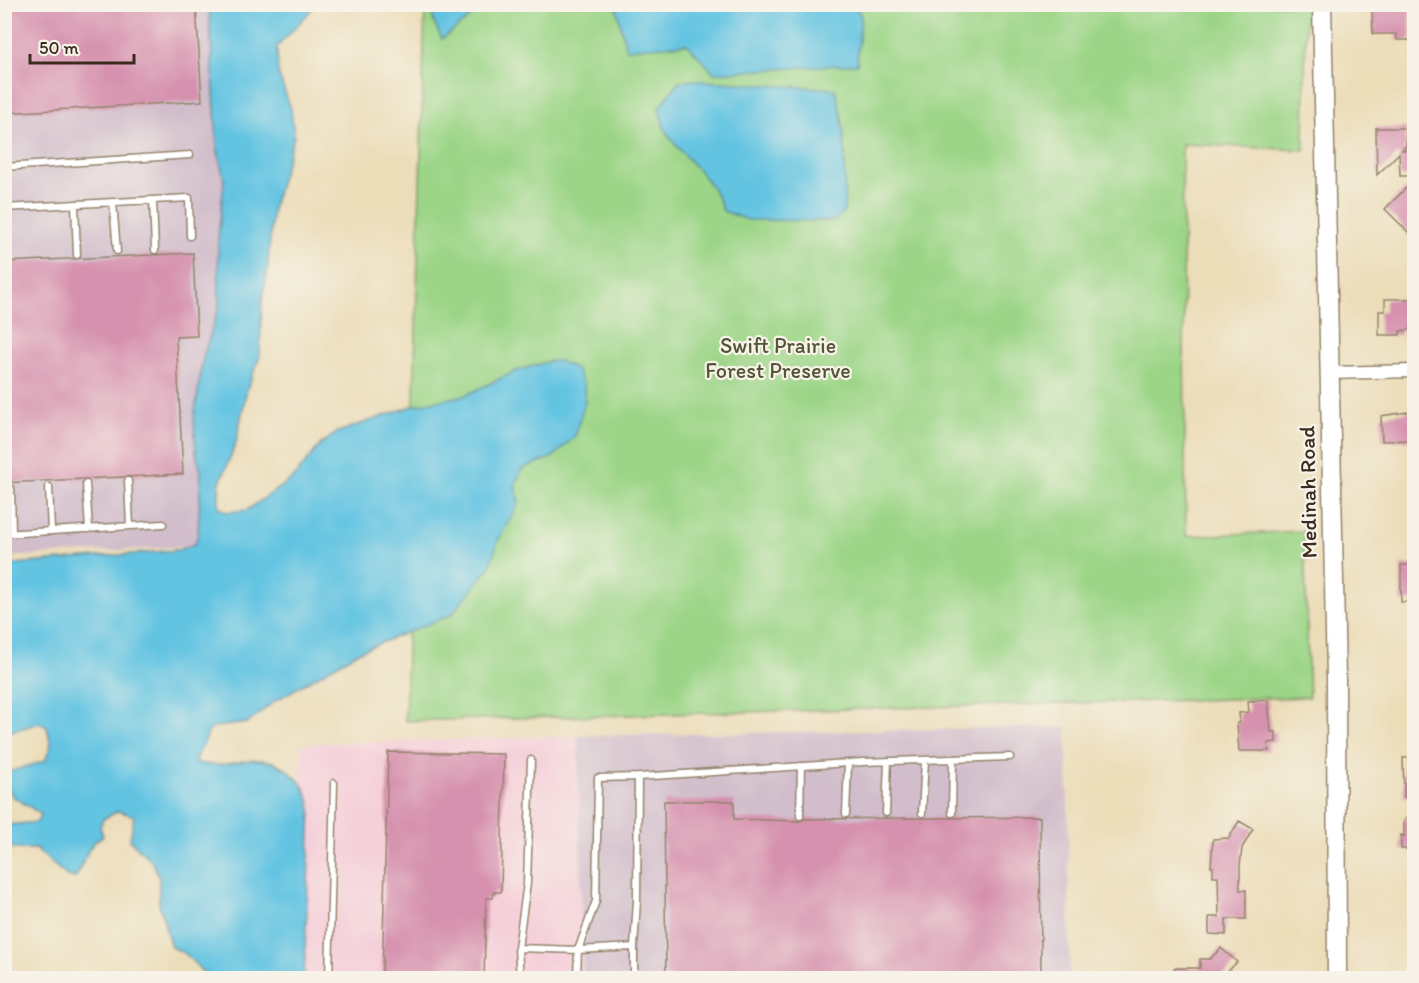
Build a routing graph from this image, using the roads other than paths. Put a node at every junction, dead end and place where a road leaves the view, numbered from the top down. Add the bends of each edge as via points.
1 (1322, 4) edge
2 (190, 155) dead end
3 (4, 167) edge
4 (153, 200) junction
5 (113, 202) junction
6 (75, 204) junction
7 (4, 208) edge
8 (190, 236) dead end
9 (155, 250) dead end
10 (117, 251) dead end
11 (77, 255) dead end
12 (1414, 370) edge
13 (1329, 373) junction
14 (128, 482) dead end
15 (86, 484) dead end
16 (49, 488) dead end
17 (11, 489) dead end
18 (163, 524) dead end
19 (130, 526) junction
20 (89, 529) junction
21 (51, 531) junction
22 (12, 533) junction
23 (4, 534) edge
24 (1010, 757) dead end
25 (953, 759) junction
26 (531, 760) dead end
27 (925, 760) junction
28 (888, 761) junction
29 (848, 763) junction
30 (801, 766) junction
31 (638, 777) junction
32 (334, 783) dead end
33 (886, 813) dead end
34 (922, 813) dead end
35 (952, 813) dead end
36 (846, 814) dead end
37 (800, 816) dead end
38 (634, 947) junction
39 (518, 948) junction
40 (578, 950) junction
41 (328, 978) edge
42 (520, 978) edge
43 (577, 978) edge
44 (634, 978) edge
45 (1337, 978) edge

1 - 13 street, Medinah Road
2 - 3 lane
4 - 5 lane
4 - 8 lane via 189,198
4 - 9 lane
5 - 6 lane
5 - 10 lane
6 - 7 lane
6 - 11 lane
12 - 13 street
13 - 45 street, Medinah Road
14 - 19 lane
15 - 20 lane
16 - 21 lane
17 - 22 lane
18 - 19 lane
19 - 20 lane
20 - 21 lane
21 - 22 lane
22 - 23 lane
24 - 25 lane
25 - 27 lane
25 - 35 lane
26 - 39 lane via 527,883
27 - 28 lane
27 - 34 lane
28 - 29 lane
28 - 33 lane
29 - 30 lane
29 - 36 lane
30 - 31 lane
30 - 37 lane
31 - 38 lane
31 - 40 lane via 598,777 596,901
32 - 41 lane
38 - 40 lane
38 - 44 lane
39 - 40 lane
39 - 42 lane
40 - 43 lane

